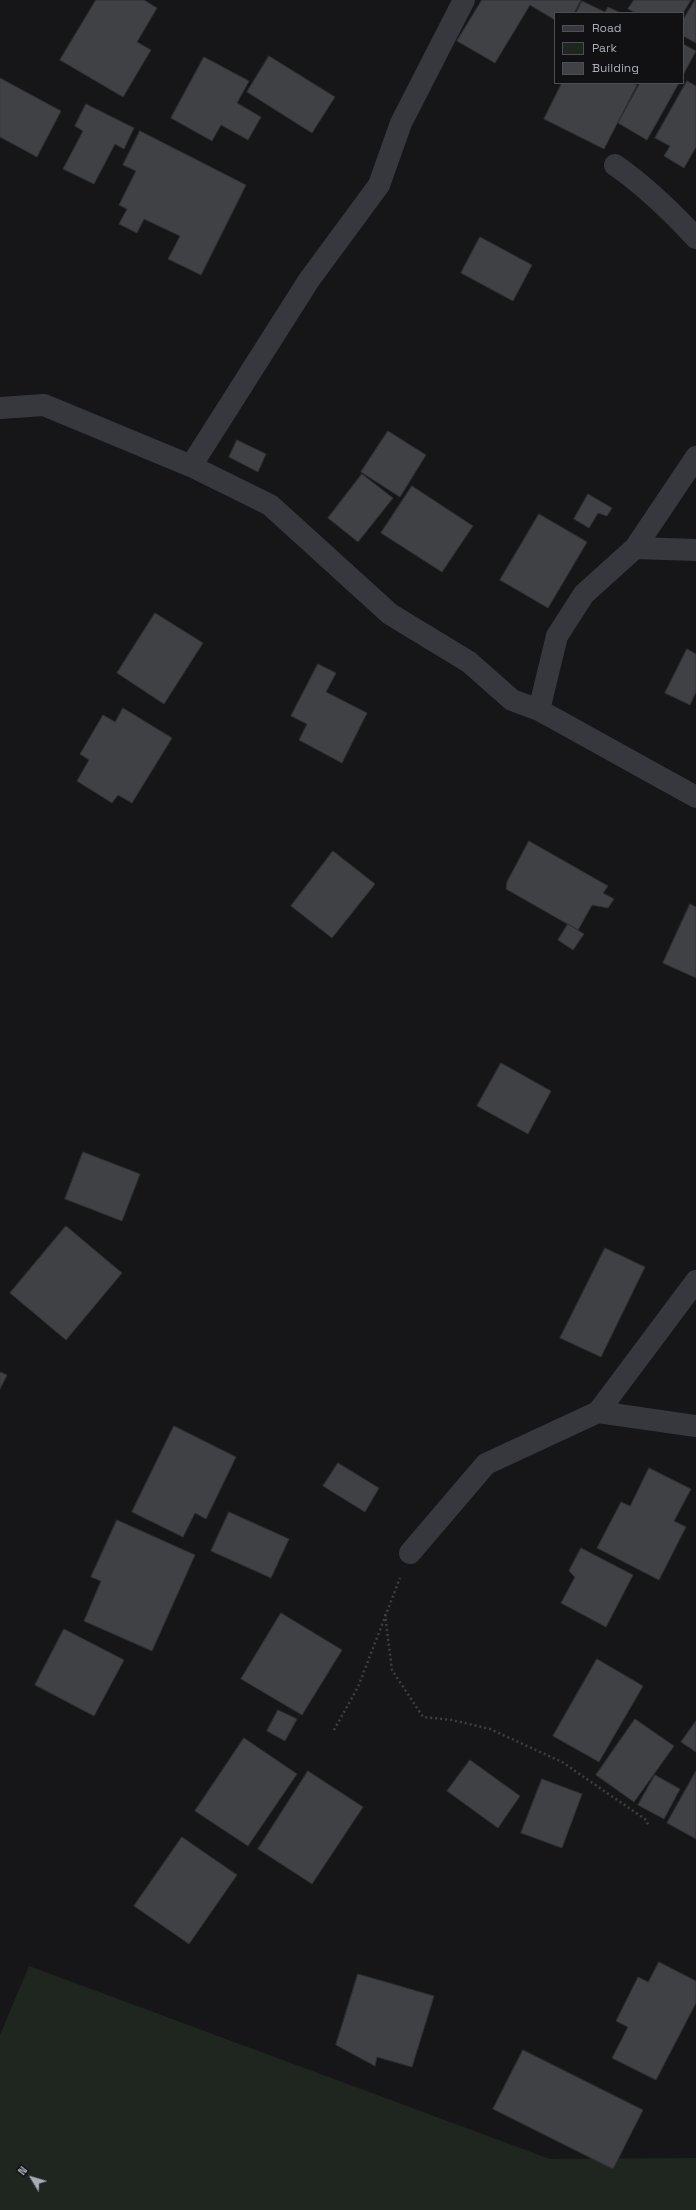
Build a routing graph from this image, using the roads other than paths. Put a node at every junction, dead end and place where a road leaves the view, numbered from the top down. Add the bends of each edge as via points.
1 (464, 0) edge
2 (615, 165) dead end
3 (696, 238) edge
4 (0, 408) edge
5 (696, 457) edge
6 (191, 466) junction
7 (635, 548) junction
8 (696, 550) edge
9 (539, 710) junction
10 (696, 797) edge
11 (696, 1281) edge
12 (598, 1412) junction
13 (696, 1426) edge
14 (410, 1553) road end

1 - 6 street via 401,123 379,185 309,280
2 - 3 street via 660,201
4 - 6 street via 44,405
5 - 7 street
6 - 9 street via 270,505 390,614 469,662 512,700
7 - 8 street
7 - 9 street via 584,594 557,636
9 - 10 street
11 - 12 street
12 - 13 street
12 - 14 street via 486,1464

